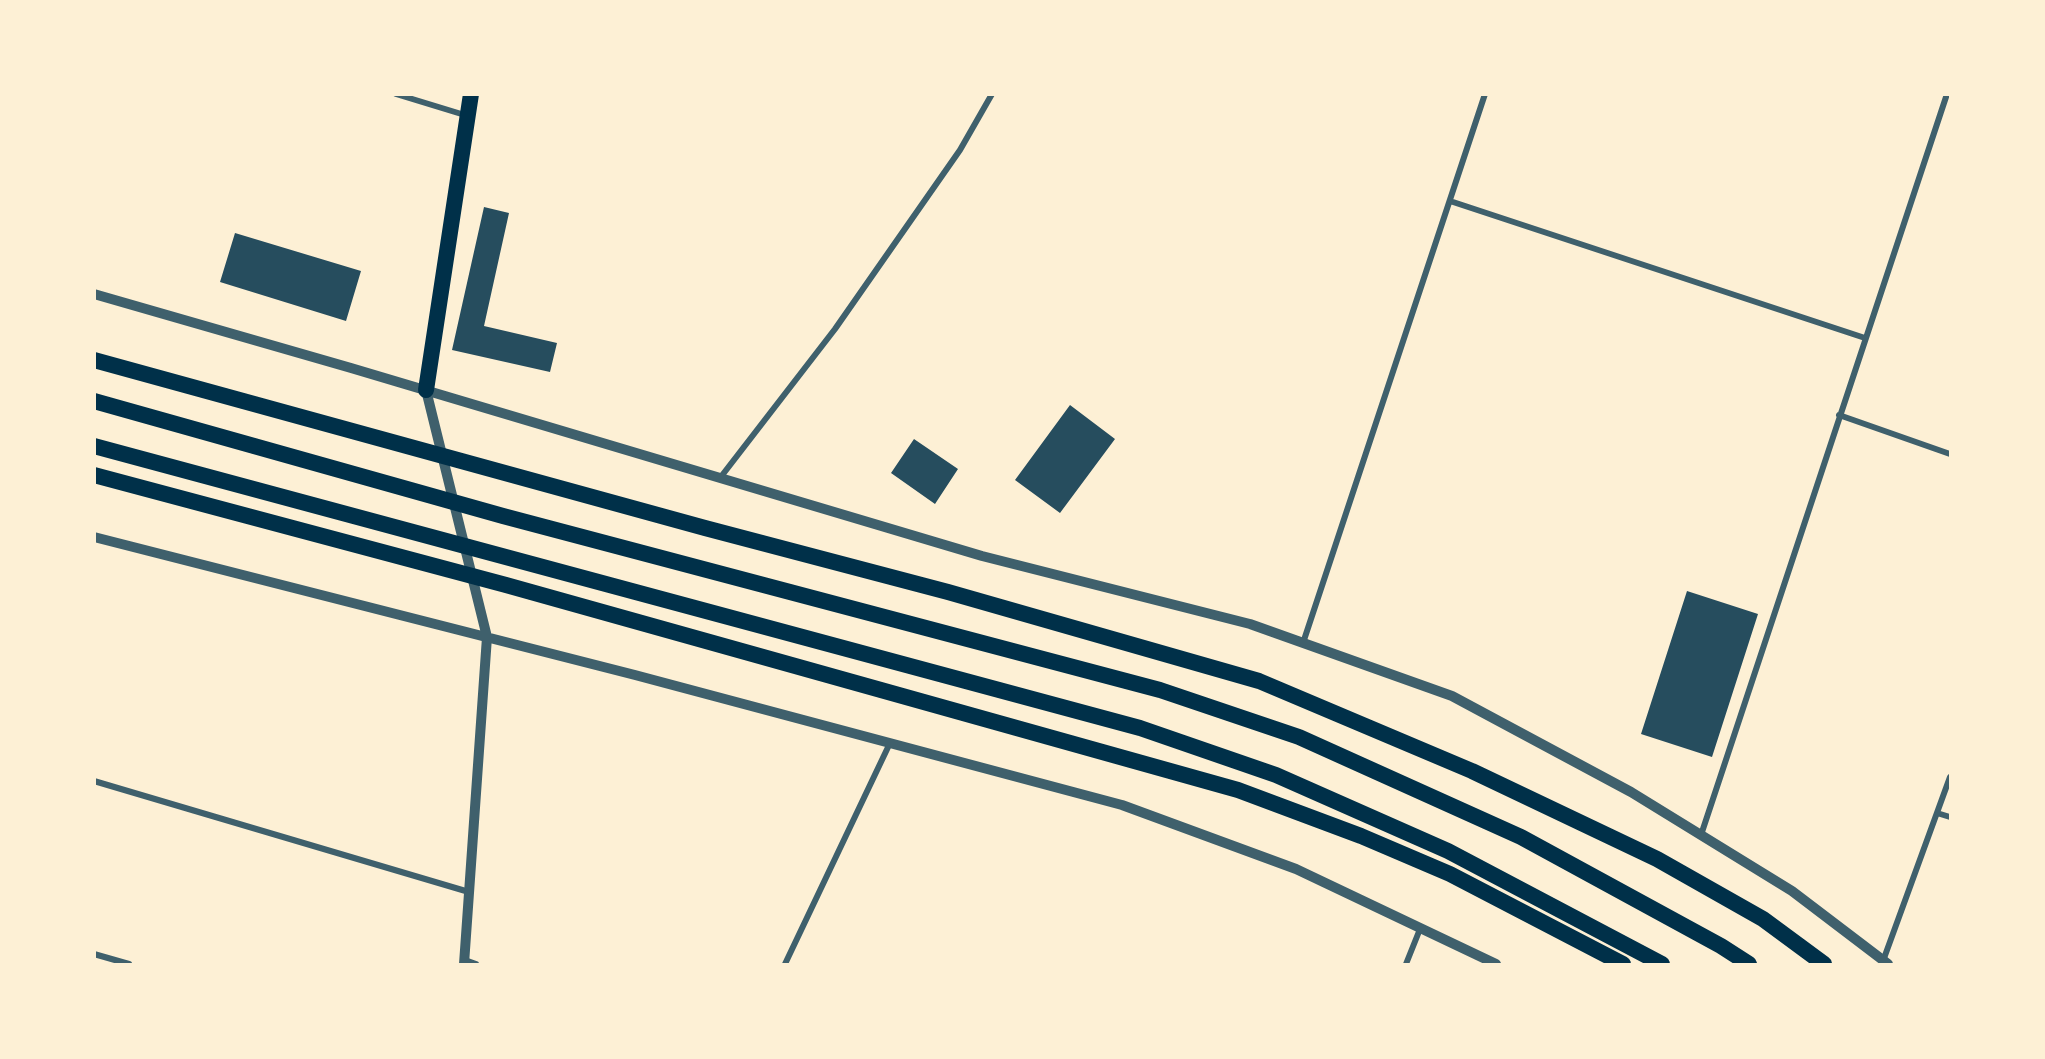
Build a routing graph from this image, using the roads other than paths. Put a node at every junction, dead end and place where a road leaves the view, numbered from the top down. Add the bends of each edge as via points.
1 (396, 94) edge
2 (471, 94) edge
3 (992, 94) edge
4 (1485, 94) edge
5 (1947, 94) edge
6 (468, 116) junction
7 (1450, 201) junction
8 (94, 294) edge
9 (1865, 338) junction
10 (94, 360) edge
11 (426, 390) junction
12 (94, 401) edge
13 (1839, 415) junction
14 (94, 446) edge
15 (1950, 454) edge
16 (442, 456) junction
17 (94, 475) edge
18 (720, 478) junction
19 (94, 537) edge
20 (472, 576) junction
21 (487, 638) junction
22 (1303, 643) junction
23 (890, 743) junction
24 (1950, 777) edge
25 (94, 781) edge
26 (1937, 813) junction
27 (1950, 818) edge
28 (1701, 835) junction
29 (469, 892) junction
30 (1420, 928) junction
31 (94, 954) edge
32 (465, 962) edge
33 (1885, 963) edge
34 (129, 964) edge
35 (476, 964) edge
36 (785, 964) edge
37 (1406, 964) edge
38 (1496, 964) edge
39 (1623, 964) edge
40 (1662, 964) edge
41 (1749, 964) edge
42 (1824, 964) edge

1 - 6 street
2 - 6 highway
3 - 18 street via 960,150 835,329
4 - 7 street
5 - 9 street
6 - 11 highway
7 - 9 street
7 - 22 street
8 - 11 street
9 - 13 street
10 - 16 highway
11 - 16 street
11 - 18 street
12 - 41 highway via 514,519 1160,690 1299,737 1521,837
13 - 15 street
13 - 28 street
14 - 40 highway via 1140,728 1276,775 1448,851
16 - 20 street
16 - 42 highway via 948,592 1259,681 1472,771 1657,859 1763,920
17 - 20 highway
18 - 22 street via 982,556 1250,624
19 - 21 street
20 - 21 street
20 - 39 highway via 1238,790 1450,874
21 - 23 street
21 - 29 street
22 - 28 street via 1452,696 1631,792
23 - 30 street via 1122,805 1296,869
23 - 36 street
24 - 26 street
25 - 29 street
26 - 27 street
26 - 33 street
28 - 33 street via 1792,891
29 - 32 street
30 - 37 street
30 - 38 street
31 - 34 street
32 - 35 street

